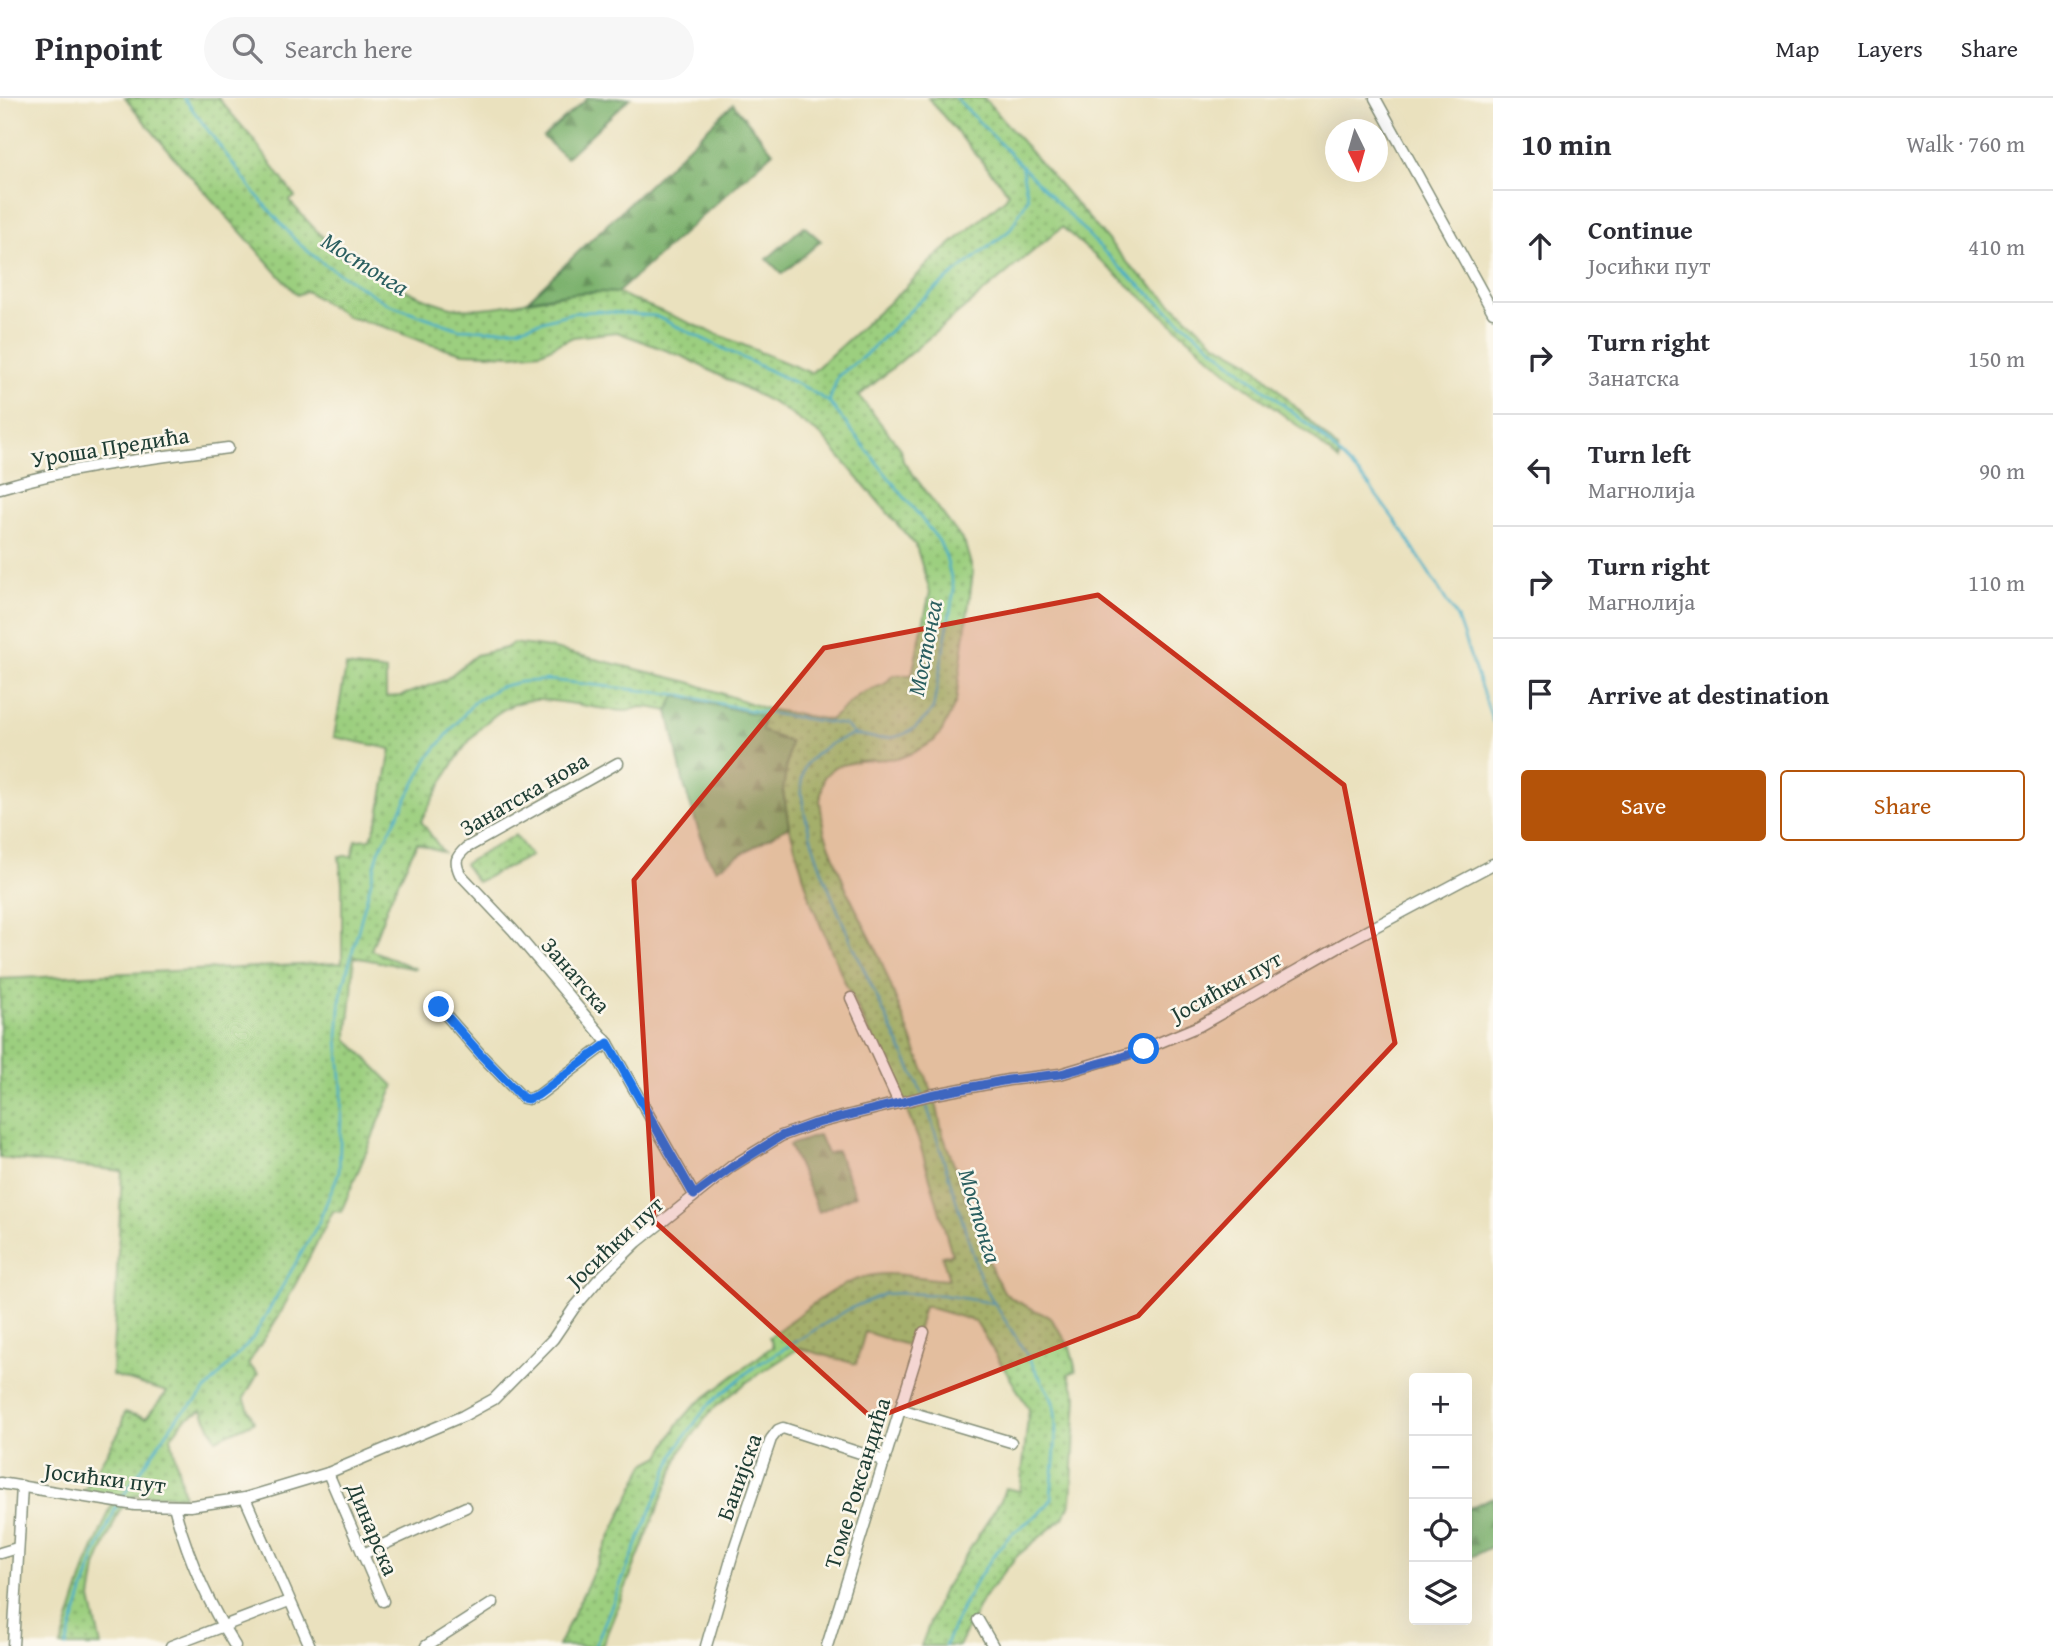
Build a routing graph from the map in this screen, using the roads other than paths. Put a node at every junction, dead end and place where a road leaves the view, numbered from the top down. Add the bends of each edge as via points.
1 (1374, 98) edge
2 (1493, 312) edge
3 (228, 448) dead end
4 (0, 488) edge
5 (618, 763) dead end
6 (456, 864) joint
7 (1493, 864) edge
8 (851, 998) dead end
9 (439, 1007) dead end
10 (608, 1043) junction
11 (902, 1102) junction
12 (694, 1195) junction
13 (924, 1332) dead end
14 (900, 1409) junction
15 (1011, 1442) dead end
16 (885, 1461) junction
17 (328, 1473) junction
18 (0, 1483) edge
19 (22, 1486) junction
20 (245, 1498) junction
21 (174, 1506) junction
22 (466, 1507) dead end
23 (17, 1548) junction
24 (0, 1553) edge
25 (363, 1554) junction
26 (289, 1601) junction
27 (383, 1601) dead end
28 (493, 1603) dead end
29 (978, 1620) dead end
30 (222, 1626) junction
31 (13, 1646) edge
32 (171, 1646) edge
33 (235, 1646) edge
34 (310, 1646) edge
35 (426, 1646) edge
36 (706, 1646) edge
37 (827, 1646) edge
38 (993, 1646) edge

1 - 2 street
3 - 4 street, Уроша Предића
5 - 6 street, Занатска нова via 467,848
6 - 10 street, Занатска
7 - 11 street, Јосићки пут via 1199,1026 1144,1049 1060,1074
8 - 11 street
9 - 10 street via 523,1098 538,1095
10 - 12 street, Занатска
11 - 12 street, Јосићки пут via 781,1136
12 - 17 street, Јосићки пут via 603,1275 553,1339 494,1399
13 - 14 street, Томе Роксандића
14 - 15 street
14 - 16 street, Томе Роксандића
16 - 36 street, Банијска via 778,1430 735,1546
16 - 37 street, Томе Роксандића
17 - 20 street, Јосићки пут
17 - 25 street, Динарска
18 - 19 street, Јосићки пут
19 - 21 street, Јосићки пут via 135,1505
19 - 23 street
20 - 21 street, Јосићки пут
20 - 26 street
21 - 30 street via 184,1546
22 - 25 street
23 - 24 street
23 - 31 street
25 - 27 street, Динарска
26 - 30 street
26 - 34 street
28 - 35 street
29 - 38 street
30 - 32 street
30 - 33 street

